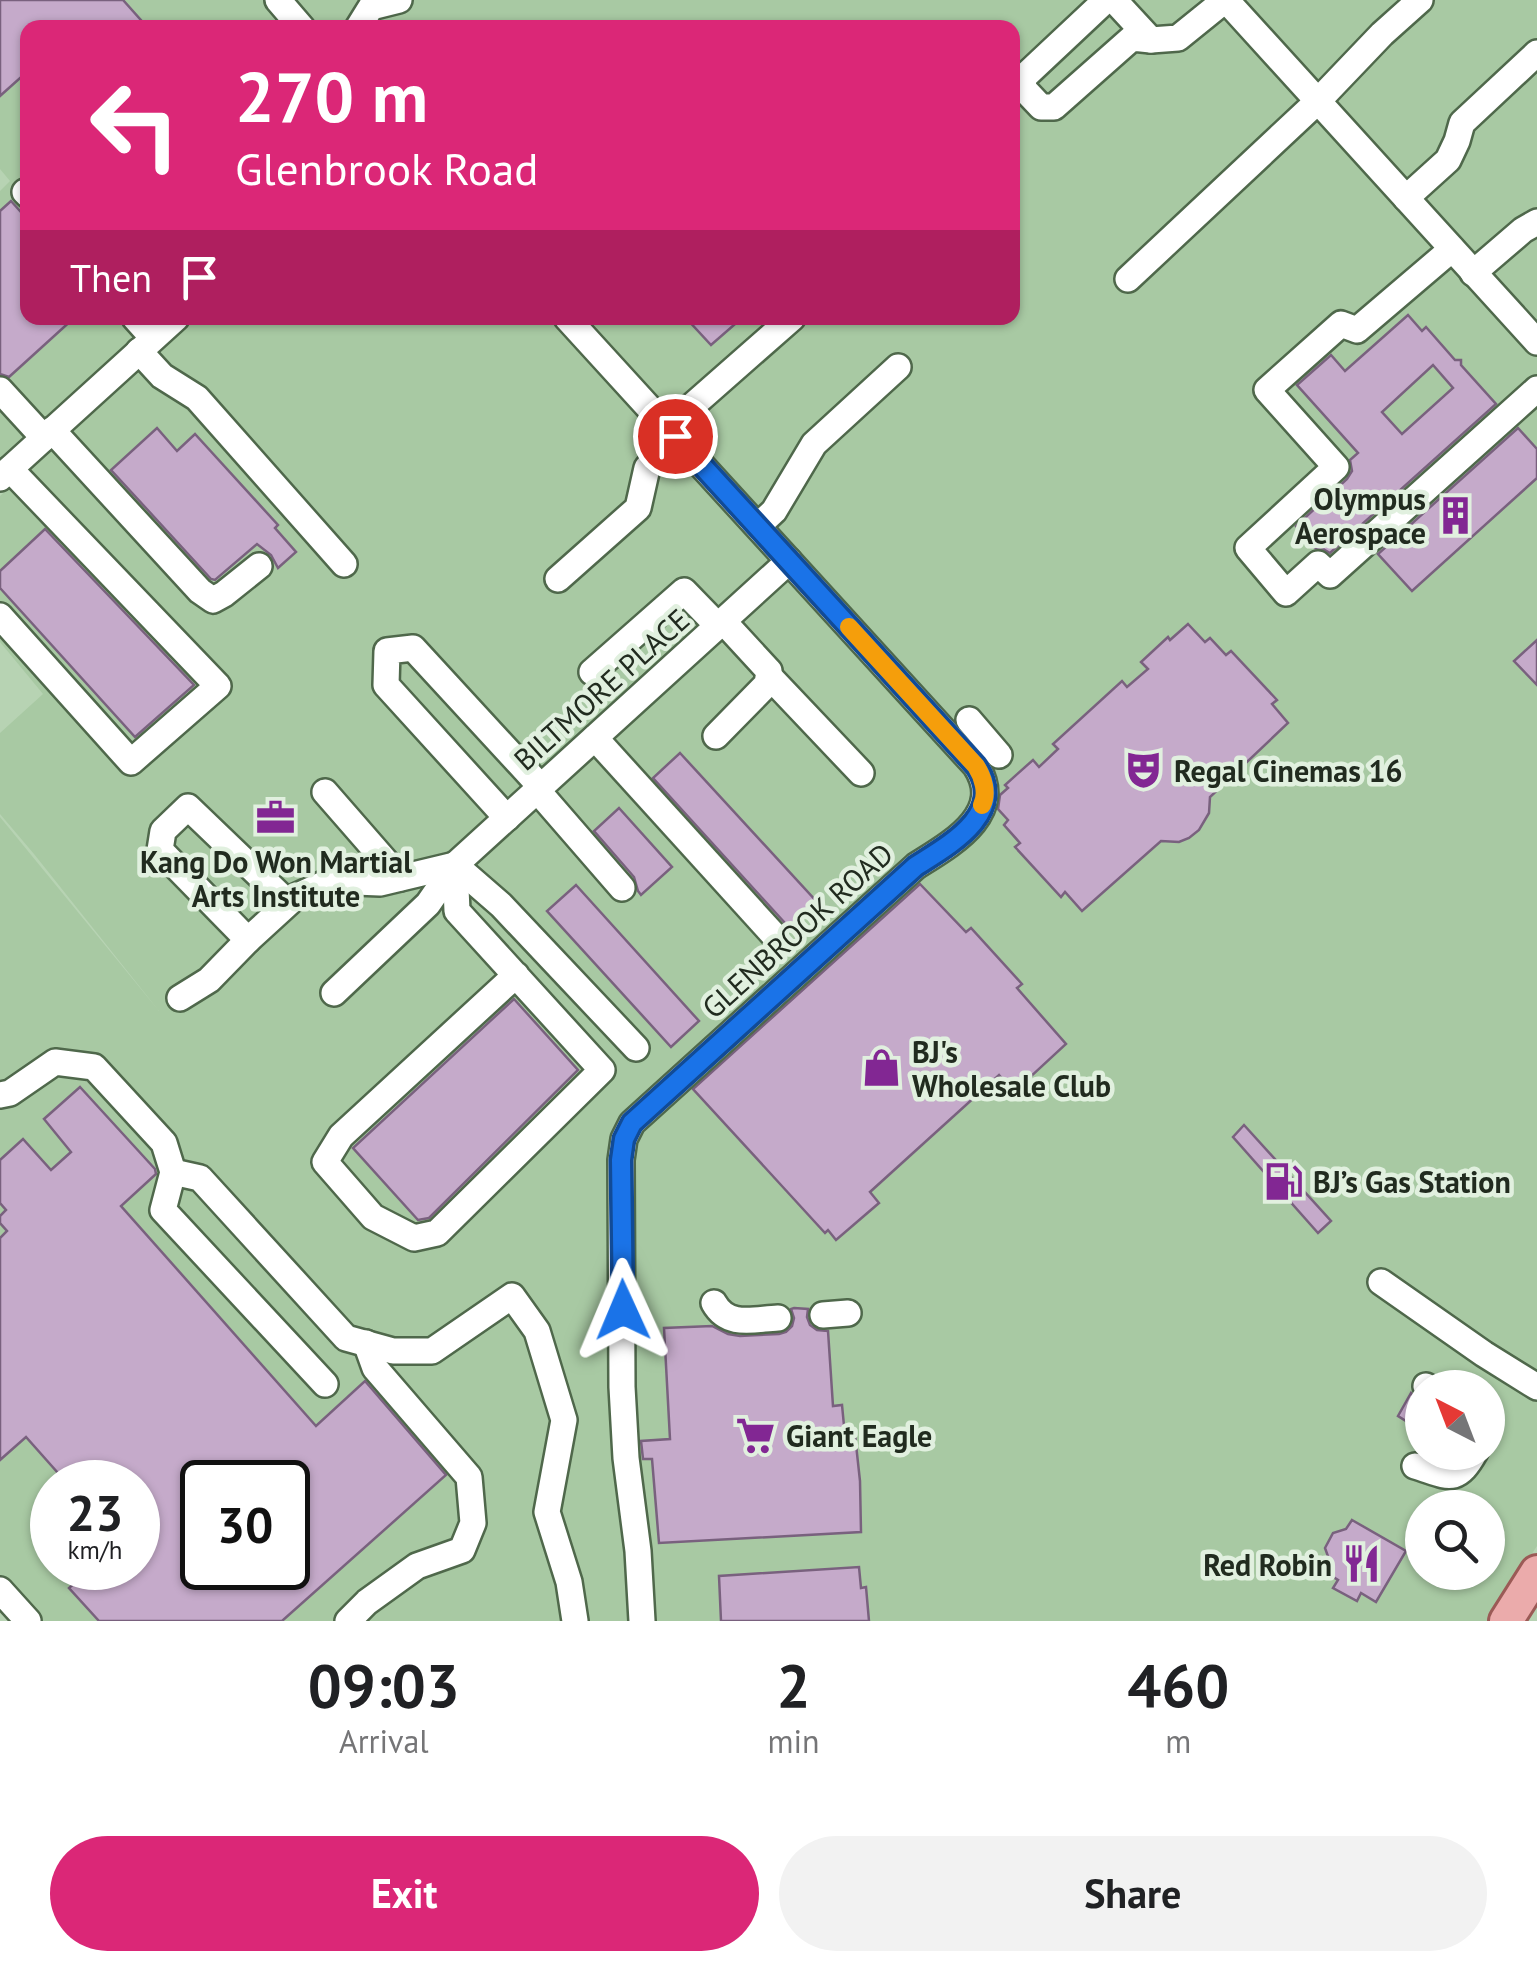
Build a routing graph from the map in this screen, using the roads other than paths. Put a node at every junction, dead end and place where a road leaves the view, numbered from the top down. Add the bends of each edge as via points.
1 (278, 0) edge
2 (399, 0) edge
3 (1106, 0) edge
4 (1114, 0) edge
5 (1226, 0) edge
6 (1420, 0) edge
7 (295, 20) edge
8 (363, 20) edge
9 (1152, 40) junction
10 (1537, 53) edge
11 (1318, 102) junction
12 (1406, 198) junction
13 (1537, 222) edge
14 (1452, 248) junction
15 (1474, 273) junction
16 (1128, 279) dead end
17 (138, 325) edge
18 (168, 325) edge
19 (573, 325) edge
20 (785, 325) edge
21 (1537, 342) edge
22 (146, 344) junction
23 (898, 367) dead end
24 (1537, 388) edge
25 (0, 390) edge
26 (671, 432) junction
27 (48, 434) junction
28 (5, 473) edge
29 (758, 526) junction
30 (790, 561) junction
31 (344, 564) dead end
32 (259, 566) dead end
33 (558, 579) dead end
34 (0, 616) edge
35 (720, 624) junction
36 (592, 672) dead end
37 (770, 677) junction
38 (969, 720) dead end
39 (716, 736) dead end
40 (594, 738) junction
41 (1000, 756) dead end
42 (861, 773) dead end
43 (539, 788) junction
44 (325, 792) dead end
45 (507, 818) junction
46 (455, 865) junction
47 (400, 878) junction
48 (622, 888) dead end
49 (288, 903) junction
50 (772, 934) dead end
51 (248, 940) junction
52 (516, 975) junction
53 (334, 994) dead end
54 (180, 998) dead end
55 (636, 1048) dead end
56 (0, 1095) edge
57 (174, 1172) junction
58 (1381, 1282) dead end
59 (714, 1303) dead end
60 (811, 1315) dead end
61 (366, 1344) junction
62 (324, 1384) dead end
63 (1537, 1387) edge
64 (1430, 1470) edge
65 (1464, 1470) edge
66 (1537, 1572) edge
67 (0, 1590) edge
68 (28, 1621) edge
69 (348, 1621) edge
70 (574, 1621) edge
71 (642, 1621) edge
72 (1506, 1621) edge

1 - 7 street
2 - 8 street via 371,8
3 - 9 street via 1024,78 1023,88 1041,107 1054,107 1132,38
4 - 9 street
5 - 9 street via 1178,38
5 - 11 street
6 - 11 street
10 - 12 street via 1462,123 1448,160
11 - 12 street
11 - 16 street
12 - 14 street
13 - 15 street
14 - 15 street
14 - 24 street via 1356,330 1341,324 1267,390 1336,466 1248,548 1286,593 1318,564 1330,575
15 - 21 street
17 - 22 street
18 - 22 street
19 - 26 street, GLENBROOK ROAD
20 - 26 street
22 - 27 street
22 - 31 street via 162,376 197,398
23 - 29 street via 814,444
25 - 27 street
26 - 29 street, GLENBROOK ROAD
26 - 33 street via 647,468 638,508
27 - 28 street
27 - 32 street via 214,600
28 - 34 street via 218,686 131,762
29 - 30 street, GLENBROOK ROAD
30 - 35 street, BILTMORE PLACE
30 - 71 street, GLENBROOK ROAD via 976,766 985,799 956,841 916,866 628,1131 621,1160 622,1387
35 - 36 street via 684,590
35 - 37 street
35 - 40 street, BILTMORE PLACE
37 - 39 street
37 - 42 street
38 - 41 street
40 - 43 street, BILTMORE PLACE
40 - 50 street
43 - 45 street, BILTMORE PLACE
43 - 45 street via 413,648 387,651 386,685
43 - 48 street
44 - 47 street
45 - 46 street, BILTMORE PLACE
46 - 47 street
46 - 52 street via 457,911
46 - 53 street, BILTMORE PLACE via 428,904
46 - 55 street
47 - 49 street via 330,881
49 - 51 street
49 - 51 street via 188,807 163,831 160,850
51 - 54 street via 210,980
52 - 52 street via 602,1070 437,1233 414,1238 374,1216 325,1162 341,1136
56 - 57 street via 55,1062 94,1067 164,1143
57 - 61 street via 200,1178 346,1338
57 - 62 street via 163,1210
58 - 63 street
59 - 60 street via 727,1318 742,1320
61 - 69 street via 375,1368 469,1478 473,1523 462,1550 417,1566
61 - 70 street via 432,1351 512,1296 537,1332 564,1420 547,1512
64 - 65 street via 1452,1476
66 - 72 main road
67 - 68 street

